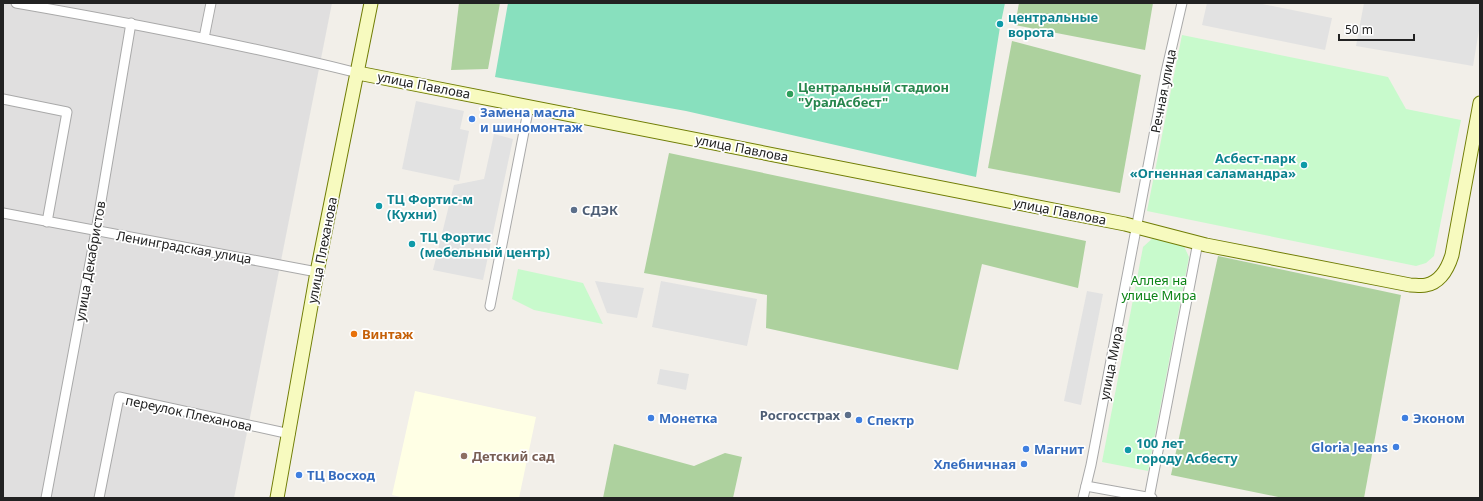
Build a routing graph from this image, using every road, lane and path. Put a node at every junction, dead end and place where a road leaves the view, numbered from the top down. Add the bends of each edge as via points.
1 (16, 3) edge
2 (211, 3) edge
3 (371, 3) edge
4 (1182, 3) edge
5 (131, 23) junction
6 (204, 38) junction
7 (358, 73) junction
8 (3, 99) edge
9 (1480, 103) edge
10 (529, 106) junction
11 (3, 213) edge
12 (46, 222) junction
13 (1137, 227) junction
14 (96, 231) junction
15 (1198, 242) junction
16 (318, 272) junction
17 (490, 306) dead end
18 (290, 434) junction
19 (1086, 486) junction
20 (46, 498) edge
21 (99, 498) edge
22 (277, 498) edge
23 (1083, 498) edge
24 (1150, 498) edge

1 - 5 street, улица Павлова
2 - 6 street
3 - 7 street, улица Плеханова
4 - 13 street, Речная улица via 1166,72
5 - 6 street, улица Павлова
5 - 14 street, улица Декабристов
6 - 7 street, улица Павлова
7 - 10 street, улица Павлова
7 - 16 street, улица Плеханова
8 - 12 street via 66,112
9 - 15 street, улица Павлова via 1452,255 1446,271 1427,285 1410,285
10 - 13 street, улица Павлова
10 - 17 street
11 - 12 street, Ленинградская улица
12 - 14 street, Ленинградская улица
13 - 15 street, улица Павлова
13 - 19 street, улица Мира
14 - 16 street, Ленинградская улица
14 - 20 street, улица Декабристов
15 - 24 street
16 - 18 street, улица Плеханова
18 - 21 street, переулок Плеханова via 119,398
18 - 22 street, улица Плеханова
19 - 23 street, улица Мира
19 - 24 street

